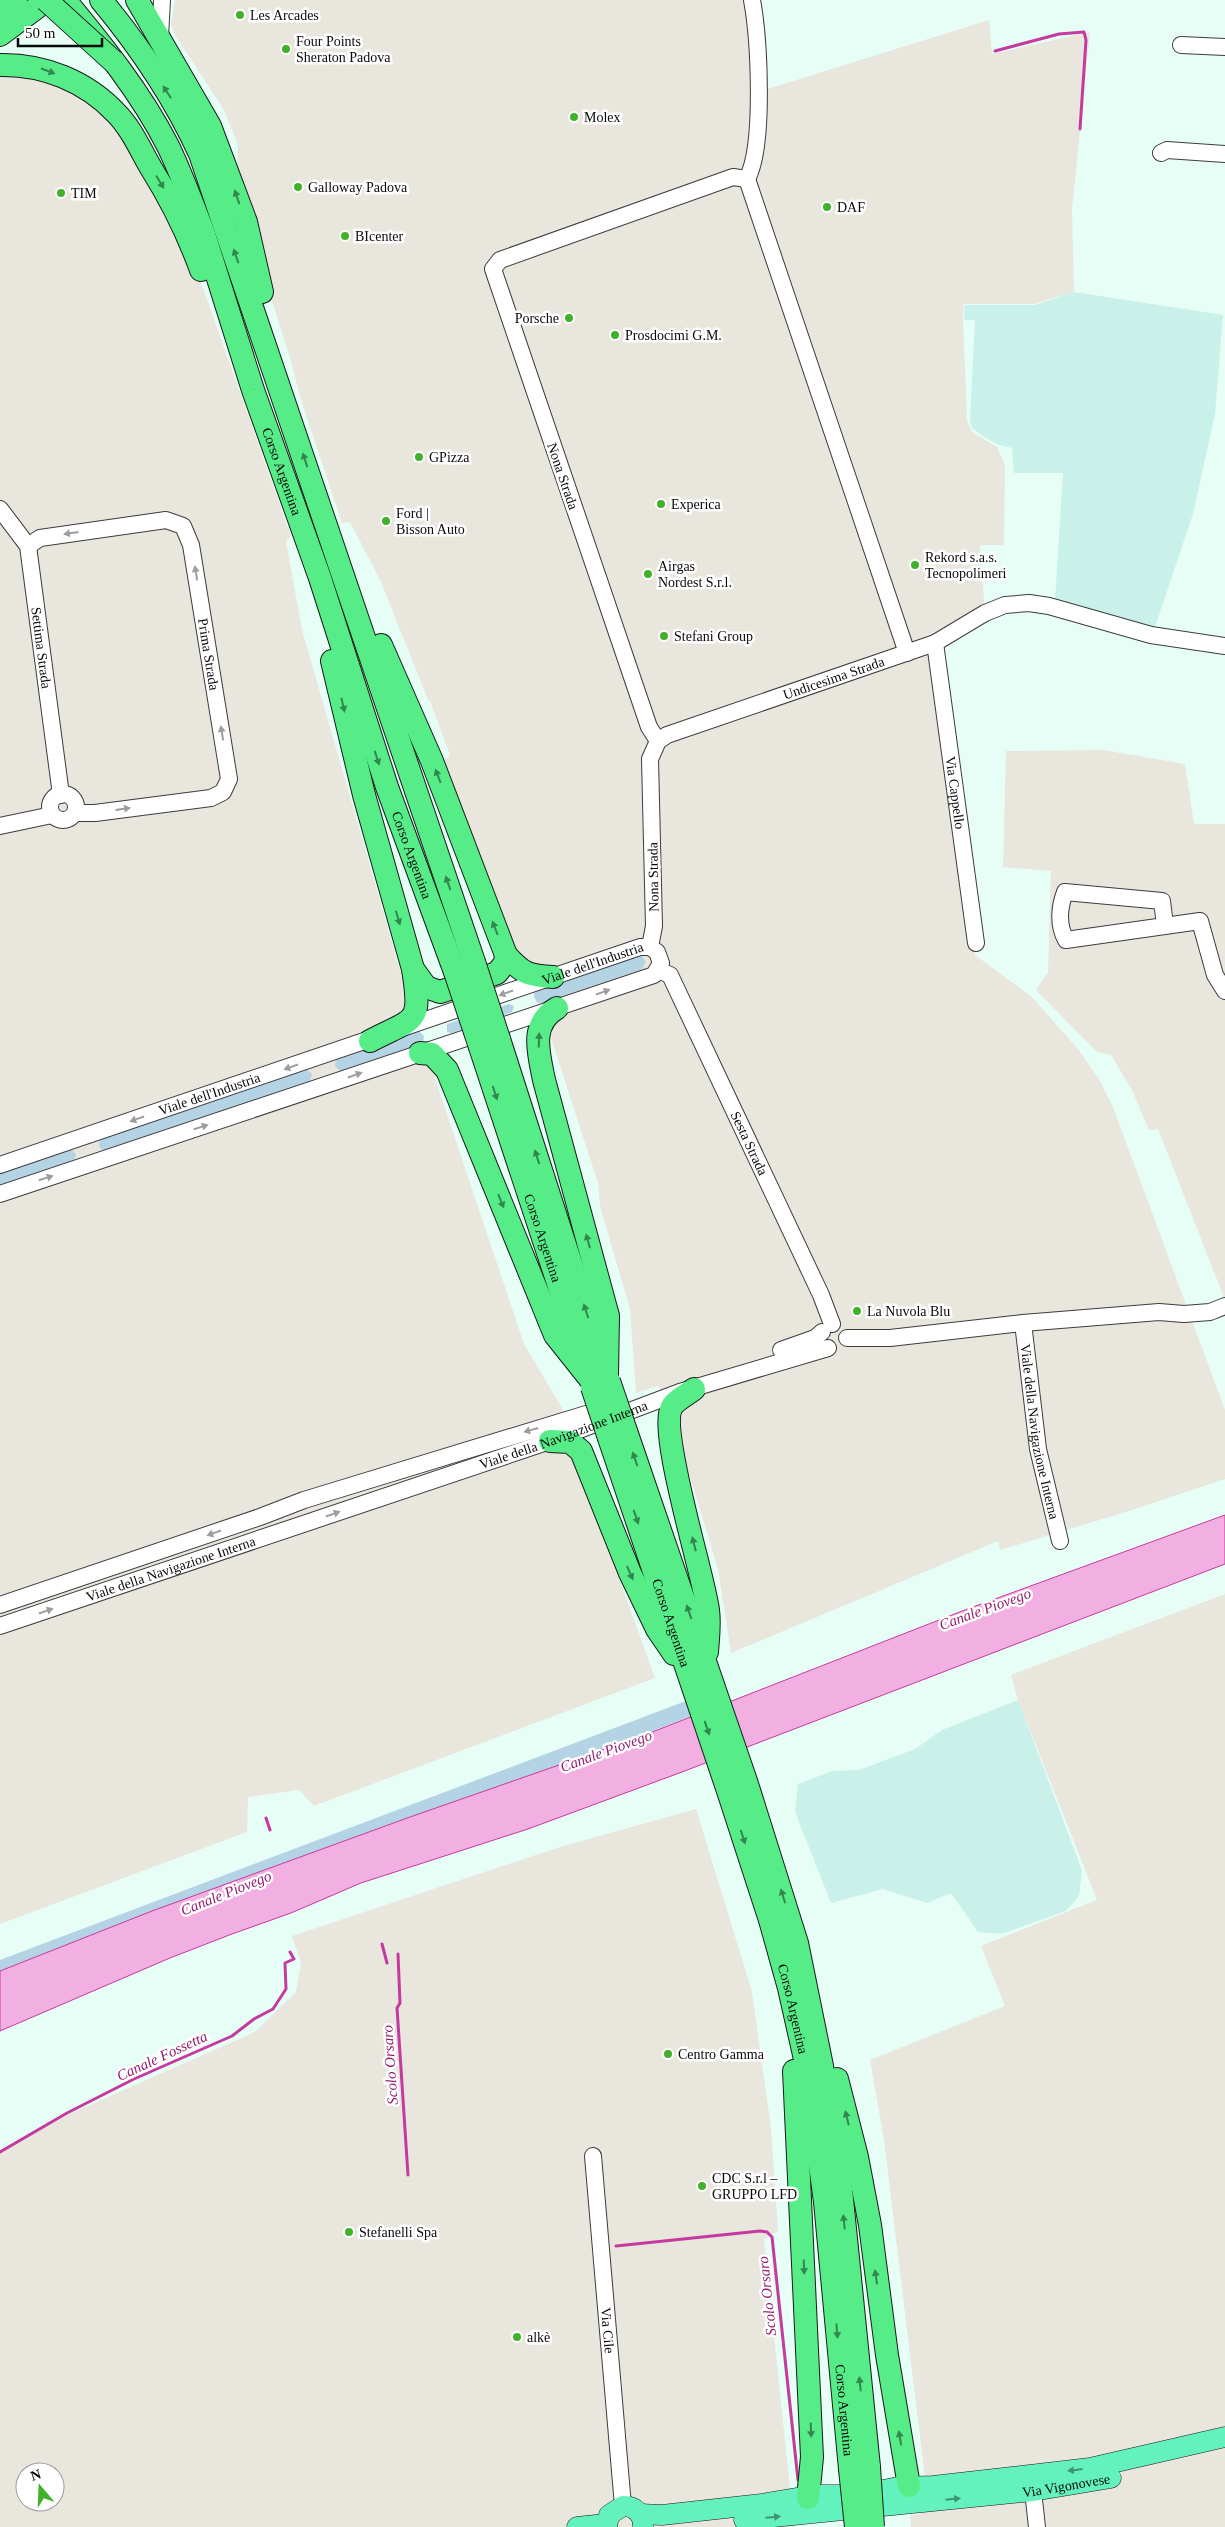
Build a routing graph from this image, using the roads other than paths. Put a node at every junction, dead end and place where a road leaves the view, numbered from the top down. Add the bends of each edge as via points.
1 (16, 0) edge
2 (56, 0) edge
3 (102, 0) edge
4 (137, 0) edge
5 (162, 0) edge
6 (752, 0) edge
7 (0, 12) edge
8 (0, 35) edge
9 (160, 42) junction
10 (1182, 45) dead end
11 (1225, 47) edge
12 (0, 65) edge
13 (1160, 152) dead end
14 (1225, 154) edge
15 (746, 179) junction
16 (278, 381) junction
17 (253, 390) junction
18 (317, 498) junction
19 (292, 505) junction
20 (0, 509) edge
21 (28, 546) junction
22 (935, 643) junction
23 (1225, 646) edge
24 (907, 653) junction
25 (658, 741) junction
26 (61, 795) junction
27 (75, 812) junction
28 (52, 815) junction
29 (0, 826) edge
30 (1165, 925) junction
31 (976, 943) dead end
32 (650, 947) junction
33 (506, 955) junction
34 (465, 967) junction
35 (413, 970) junction
36 (658, 970) junction
37 (552, 977) junction
38 (1225, 991) edge
39 (557, 1008) junction
40 (370, 1041) junction
41 (420, 1052) junction
42 (80, 1138) junction
43 (88, 1164) junction
44 (0, 1165) edge
45 (0, 1194) edge
46 (1225, 1306) edge
47 (1023, 1323) junction
48 (827, 1328) junction
49 (847, 1338) junction
50 (828, 1348) junction
51 (599, 1380) junction
52 (694, 1389) junction
53 (550, 1440) junction
54 (310, 1500) junction
55 (260, 1517) junction
56 (301, 1525) junction
57 (275, 1534) junction
58 (1060, 1541) dead end
59 (60, 1586) junction
60 (66, 1604) junction
61 (0, 1605) edge
62 (0, 1626) edge
63 (699, 1673) junction
64 (738, 1787) junction
65 (797, 1943) junction
66 (789, 1988) junction
67 (592, 2156) dead end
68 (1225, 2438) edge
69 (1225, 2450) edge
70 (859, 2468) junction
71 (1047, 2473) junction
72 (1033, 2491) junction
73 (907, 2495) junction
74 (813, 2504) junction
75 (635, 2516) edge
76 (607, 2526) edge
77 (577, 2527) edge
78 (672, 2527) edge
79 (856, 2527) edge
80 (874, 2527) edge
81 (1037, 2527) edge

1 - 7 highway
2 - 8 highway
2 - 17 highway, Corso Argentina, bridge via 113,61 159,131 204,234
16 -> 3 highway, Corso Argentina via 212,185 191,134 139,48
4 - 9 highway
5 - 9 street
6 - 15 street via 757,24 759,91 753,167
16 -> 9 highway via 274,332 246,222 210,126
10 - 11 street
12 -> 17 highway via 44,68 77,84 116,113 132,134 178,215 220,325
13 - 14 street
15 - 24 street
15 - 25 street, Nona Strada via 733,177 670,199 500,260 493,269 646,720
18 -> 16 highway, Corso Argentina
17 - 19 highway, Corso Argentina
33 -> 18 highway via 432,761
34 -> 18 highway, Corso Argentina
19 -> 34 highway, Corso Argentina via 320,578 390,797
19 -> 35 highway via 364,795
20 - 21 street, Settima Strada
21 - 26 street, Settima Strada
27 -> 21 street, Prima Strada via 95,813 211,798 223,792 229,779 191,545 183,526 166,520 40,538
22 - 23 street, Undicesima Strada via 985,613 1005,605 1029,603 1151,635
22 - 24 street, Undicesima Strada
22 - 31 street, Via Cappello
24 - 25 street, Undicesima Strada via 680,729
25 - 32 street, Nona Strada via 650,759 654,926
26 - 27 street via 73,799
26 - 28 street via 51,802
27 - 28 street, Prima Strada via 63,820
28 - 29 street, Prima Strada
30 - 30 street via 1162,901 1065,892 1061,902 1060,930 1066,940
30 - 38 street via 1200,921 1215,975
32 - 36 street, Viale dell'Industria via 657,952 661,963
32 - 37 street, Viale dell'Industria via 640,947
33 - 35 highway via 505,963 497,973 440,992 426,987
33 - 37 highway via 524,973
34 - 51 highway, Corso Argentina, bridge
35 - 40 highway via 418,1009 413,1018
39 -> 36 street, Viale dell'Industria via 642,979
36 - 48 street, Sesta Strada via 670,974 821,1295
37 -> 40 street, Viale dell'Industria
39 - 41 street, Viale dell'Industria
51 -> 39 highway via 608,1316 544,1080 537,1040 542,1021
40 -> 42 street, Viale dell'Industria
43 -> 41 street, Viale dell'Industria
41 -> 51 highway via 432,1054 447,1070 554,1335
42 - 43 street
42 - 44 street, Viale dell'Industria
45 -> 43 street, Viale dell'Industria
46 - 47 street, Viale della Navigazione Interna via 1184,1305 1159,1312
47 - 49 street, Viale della Navigazione Interna via 890,1338
47 - 58 street, Viale della Navigazione Interna via 1038,1450
48 - 49 street via 842,1326
48 - 50 street via 822,1340
48 -> 54 street, Viale della Navigazione Interna via 815,1338 798,1344
49 - 50 street, Viale della Navigazione Interna via 839,1348
50 - 52 street, Viale della Navigazione Interna
51 - 63 highway, Corso Argentina, bridge
52 - 53 street, Viale della Navigazione Interna
63 -> 52 highway via 709,1632 708,1609 678,1485 668,1422 672,1406
56 -> 53 street, Viale della Navigazione Interna
53 -> 63 highway via 570,1442 581,1451 615,1538 657,1629
54 - 55 street, Viale della Navigazione Interna
54 - 56 street via 300,1508
55 - 57 street, Viale della Navigazione Interna via 280,1517 282,1525
55 -> 59 street, Viale della Navigazione Interna
56 - 57 street, Viale della Navigazione Interna
57 - 60 street, Viale della Navigazione Interna
59 - 60 street
59 - 61 street, Viale della Navigazione Interna
62 -> 60 street, Viale della Navigazione Interna
63 - 64 highway, Corso Argentina
65 -> 64 highway, Corso Argentina
64 -> 66 highway, Corso Argentina
70 -> 65 highway, Corso Argentina via 841,2189 822,2066
73 -> 65 highway via 870,2225 857,2157 833,2062
66 -> 70 highway, Corso Argentina via 807,2068
66 -> 74 highway via 800,2166
67 - 75 street, Via Cile
68 -> 71 main road, Via Vigonovese via 1107,2465
69 - 72 main road, Via Vigonovese via 1094,2482
70 - 79 highway, Corso Argentina, bridge
70 - 80 highway, Corso Argentina, bridge
71 - 72 main road
71 - 73 main road, Via Vigonovese via 932,2486
73 -> 72 main road, Via Vigonovese
72 - 81 street
73 - 74 main road, Via Vigonovese via 874,2492 814,2495
74 - 75 main road, Via Vigonovese
78 -> 74 main road, Via Vigonovese
75 - 76 main road via 612,2510
76 - 77 main road

